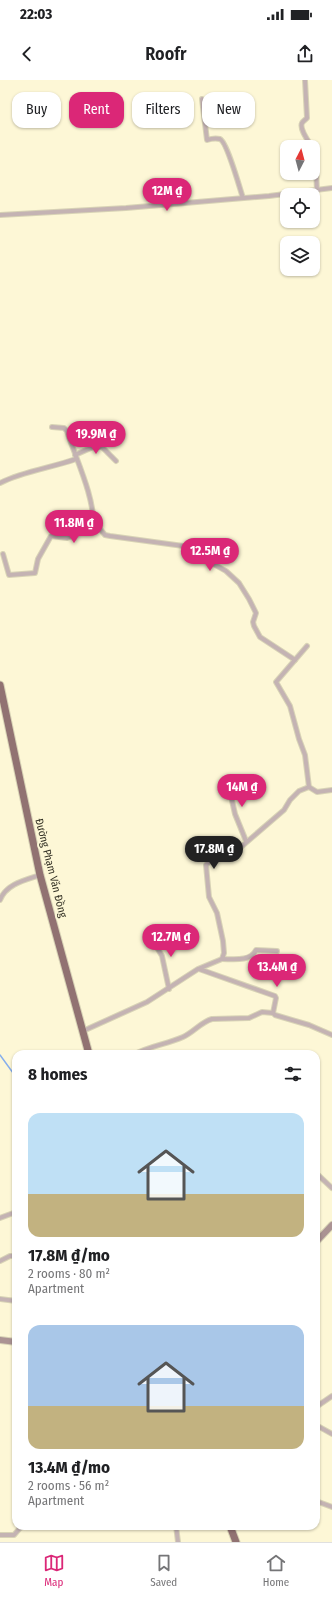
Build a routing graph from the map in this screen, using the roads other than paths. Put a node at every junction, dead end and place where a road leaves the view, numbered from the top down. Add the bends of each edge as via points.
1 (305, 80) edge
2 (206, 128) edge
3 (308, 140) edge
4 (332, 188) edge
5 (320, 189) edge
6 (280, 193) edge
7 (243, 198) junction
8 (0, 215) edge
9 (52, 426) dead end
10 (76, 457) junction
11 (116, 461) dead end
12 (0, 483) edge
13 (94, 526) junction
14 (3, 554) dead end
15 (307, 646) dead end
16 (295, 660) junction
17 (0, 685) edge
18 (227, 778) dead end
19 (309, 787) junction
20 (332, 790) edge
21 (246, 841) junction
22 (40, 875) junction
23 (0, 900) edge
24 (151, 933) dead end
25 (278, 951) dead end
26 (222, 959) junction
27 (198, 969) junction
28 (169, 989) junction
29 (273, 1013) junction
30 (83, 1031) junction
31 (332, 1035) edge
32 (88, 1050) edge
33 (143, 1050) edge
34 (320, 1176) edge
35 (332, 1188) edge
36 (12, 1214) edge
37 (0, 1218) edge
38 (332, 1225) edge
39 (320, 1238) edge
40 (12, 1256) edge
41 (0, 1261) edge
42 (0, 1299) edge
43 (12, 1300) edge
44 (0, 1340) edge
45 (12, 1342) edge
46 (332, 1396) edge
47 (320, 1404) edge
48 (320, 1427) edge
49 (332, 1434) edge
50 (320, 1502) edge
51 (332, 1507) edge
52 (18, 1530) edge
53 (176, 1530) edge
54 (232, 1530) edge
55 (0, 1535) edge
56 (178, 1542) edge
57 (236, 1542) edge

1 - 3 street via 307,118 302,122 302,126
2 - 7 street via 207,140 222,141 230,155
4 - 5 street
6 - 7 street
7 - 8 street
9 - 10 street via 66,429
10 - 11 street via 98,446 105,449
10 - 12 street via 56,466 12,477
10 - 13 street via 87,485
13 - 14 street via 67,538 51,536 38,559 35,574 9,575
13 - 16 street via 105,535 201,549 208,561 233,577 249,598 256,613 254,626 260,637
15 - 16 street
16 - 19 street via 276,682 290,706 305,755
17 - 22 highway, Đường Phạm Văn Đồng
18 - 21 street via 235,814
19 - 20 street via 317,792
19 - 21 street via 299,791 284,810
21 - 26 street via 241,847 210,860 206,865 209,897 218,913 222,935
22 - 23 street via 10,887
22 - 30 highway, Đường Phạm Văn Đồng
24 - 28 street via 162,956
25 - 26 street via 256,950 250,957
26 - 27 street
27 - 28 street
27 - 29 street via 275,996
28 - 30 street via 139,1006
29 - 31 street
29 - 33 street via 262,1012 249,1018 212,1019 183,1037
30 - 32 highway, Đường Phạm Văn Đồng
34 - 35 street
36 - 37 street
38 - 39 main road
40 - 41 street
42 - 43 street
44 - 45 main road
46 - 47 street
48 - 49 street
50 - 51 street
52 - 55 street via 14,1535
53 - 56 street
54 - 57 highway

